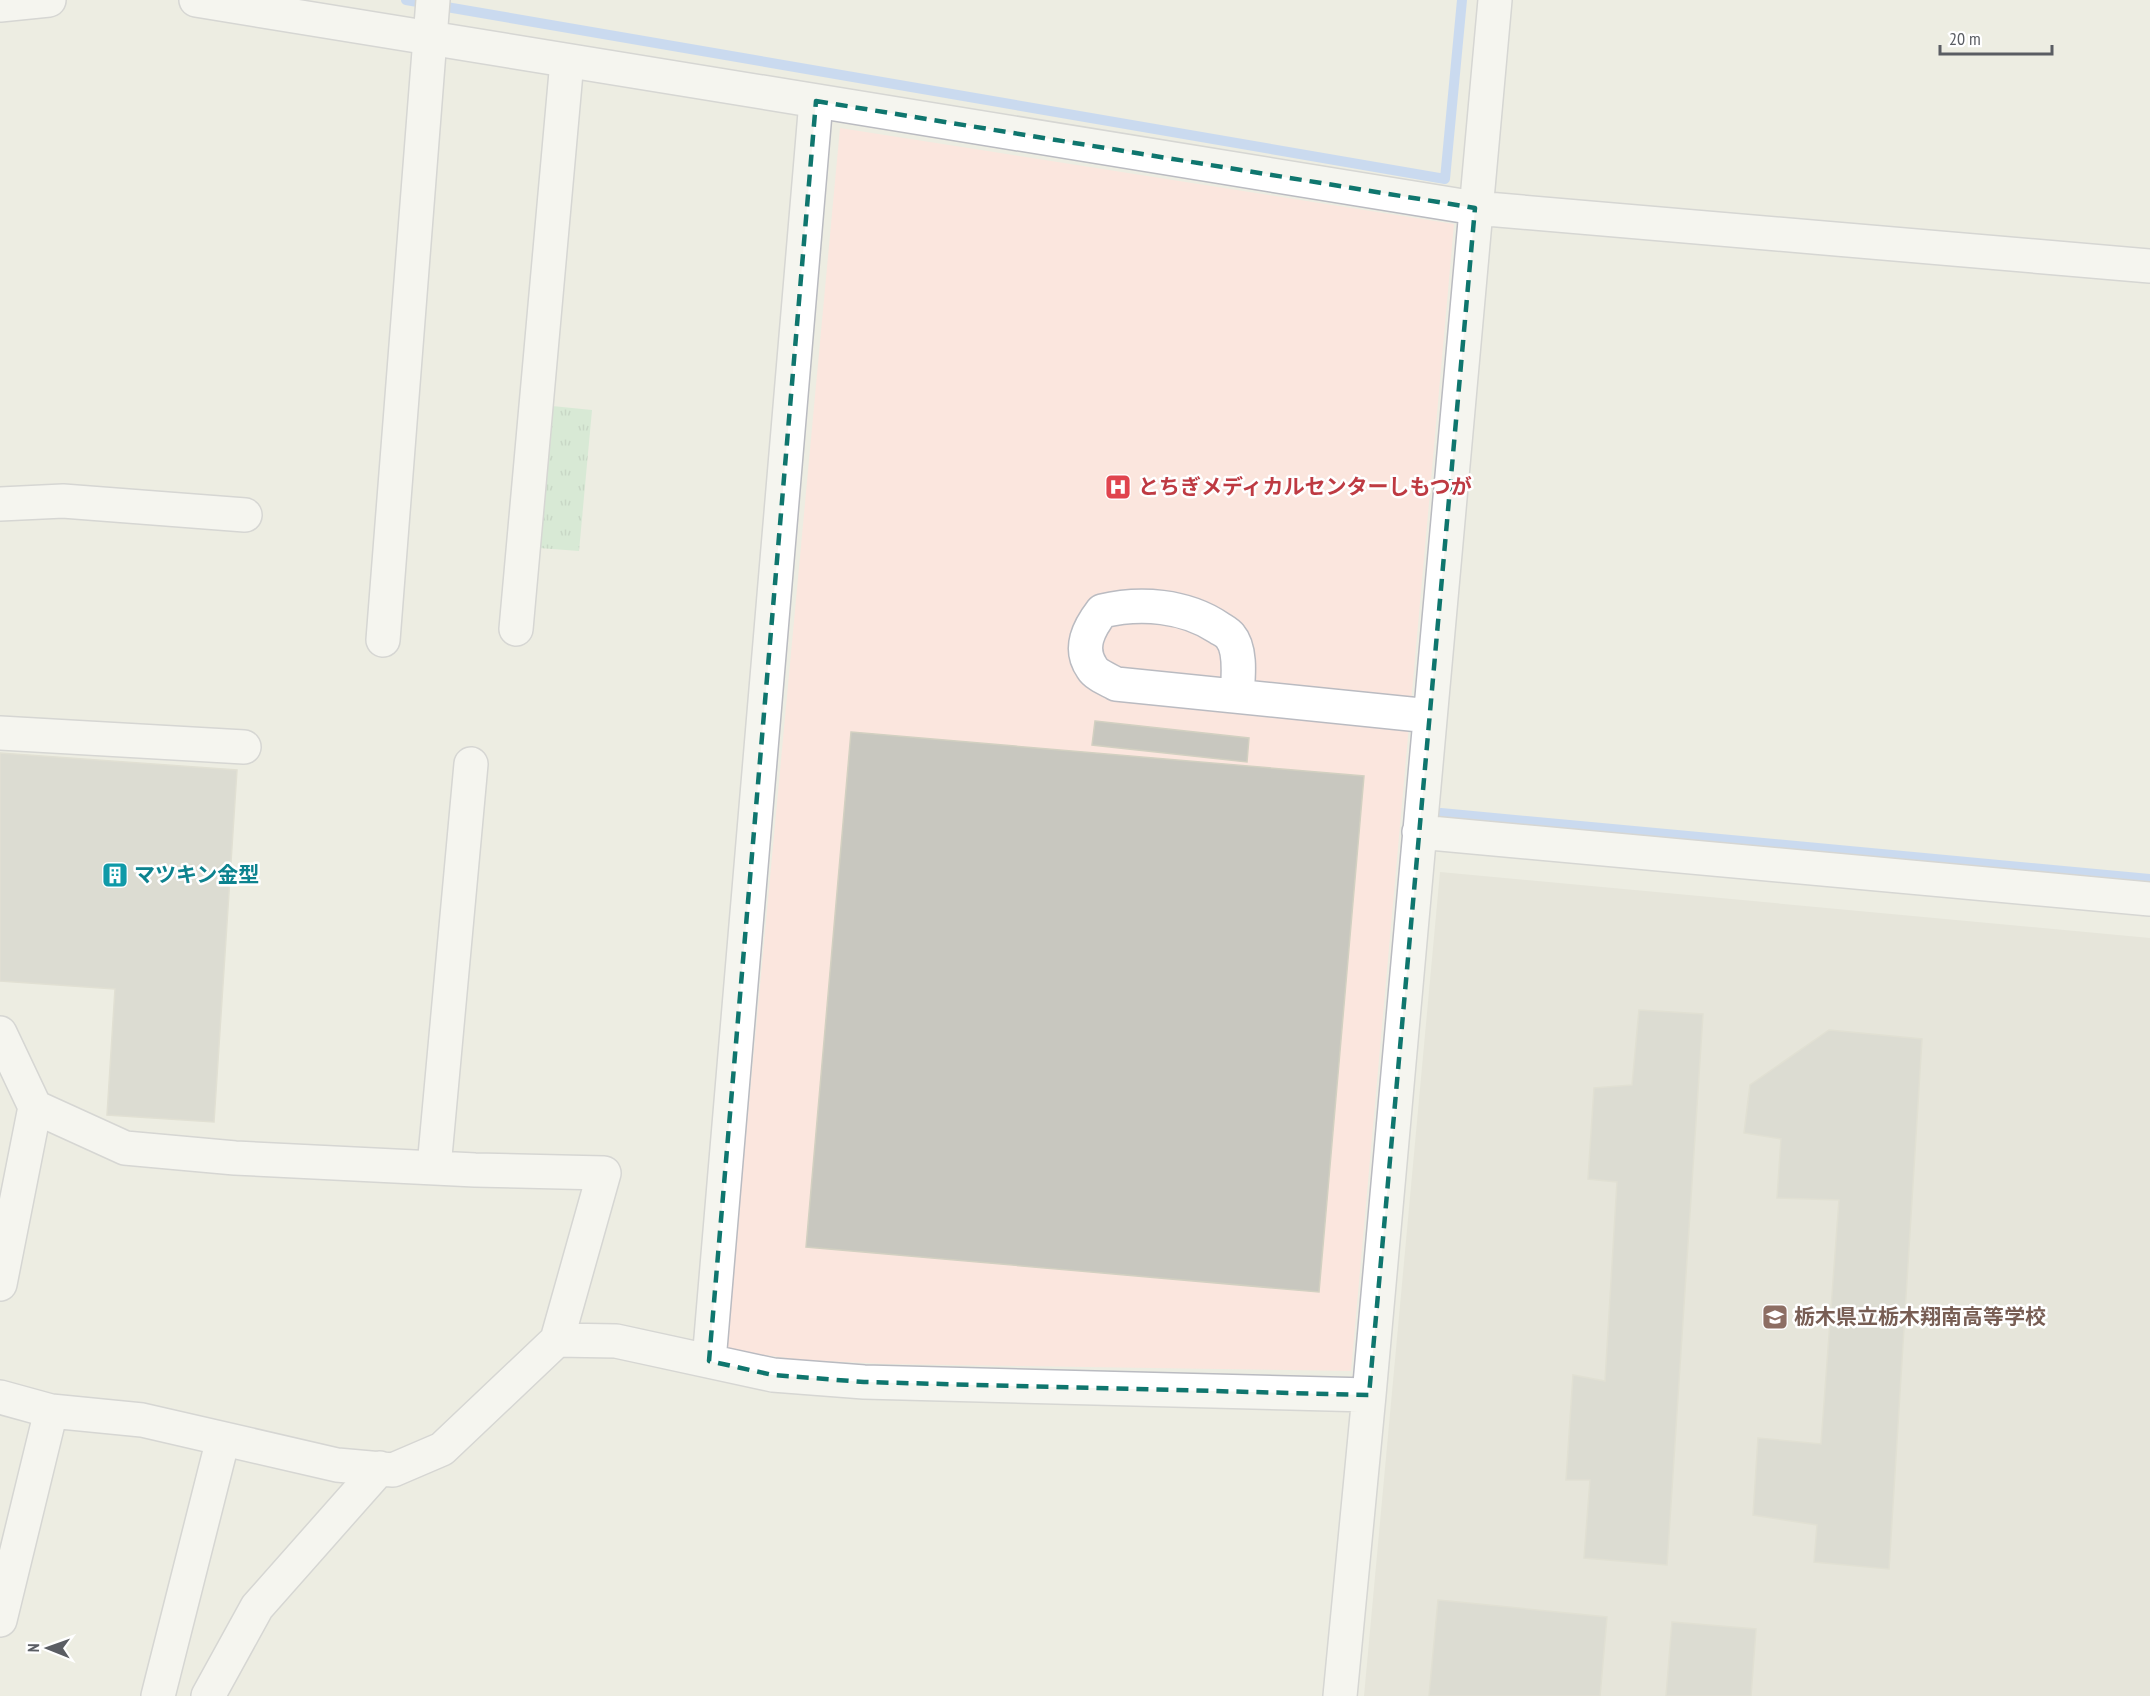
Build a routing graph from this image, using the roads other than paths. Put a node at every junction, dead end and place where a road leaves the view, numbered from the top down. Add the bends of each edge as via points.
1 (49, 0) edge
2 (196, 0) edge
3 (433, 0) edge
4 (1495, 0) edge
5 (0, 5) edge
6 (430, 38) junction
7 (567, 61) junction
8 (816, 101) junction
9 (1475, 208) junction
10 (2150, 266) edge
11 (0, 504) edge
12 (245, 515) dead end
13 (516, 629) dead end
14 (383, 640) dead end
15 (1237, 696) dead end
16 (1430, 716) junction
17 (0, 733) edge
18 (244, 747) dead end
19 (471, 764) dead end
20 (1419, 832) junction
21 (2150, 899) edge
22 (0, 1033) edge
23 (35, 1107) junction
24 (434, 1167) junction
25 (0, 1284) edge
26 (557, 1340) junction
27 (709, 1361) junction
28 (1370, 1395) junction
29 (0, 1397) edge
30 (51, 1411) junction
31 (223, 1438) junction
32 (380, 1468) junction
33 (0, 1620) edge
34 (158, 1696) edge
35 (208, 1696) edge
36 (1340, 1696) edge

1 - 5 street
2 - 6 street
3 - 6 street
4 - 9 street
6 - 7 street
6 - 14 street
7 - 8 street
7 - 13 street
8 - 9 street
8 - 27 street
9 - 10 street
9 - 16 street
11 - 12 street via 63,501
15 - 16 street
16 - 20 street
17 - 18 street
19 - 24 street
20 - 21 street
20 - 28 street
22 - 23 street
23 - 24 street via 125,1148 235,1158
23 - 25 street
24 - 26 street via 604,1173
26 - 27 street via 616,1341
26 - 32 street via 442,1449 393,1470
27 - 28 street via 772,1375 864,1382
28 - 36 street
29 - 30 street
30 - 31 street via 142,1420
30 - 33 street
31 - 32 street via 337,1465
31 - 34 street
32 - 35 street via 257,1607

